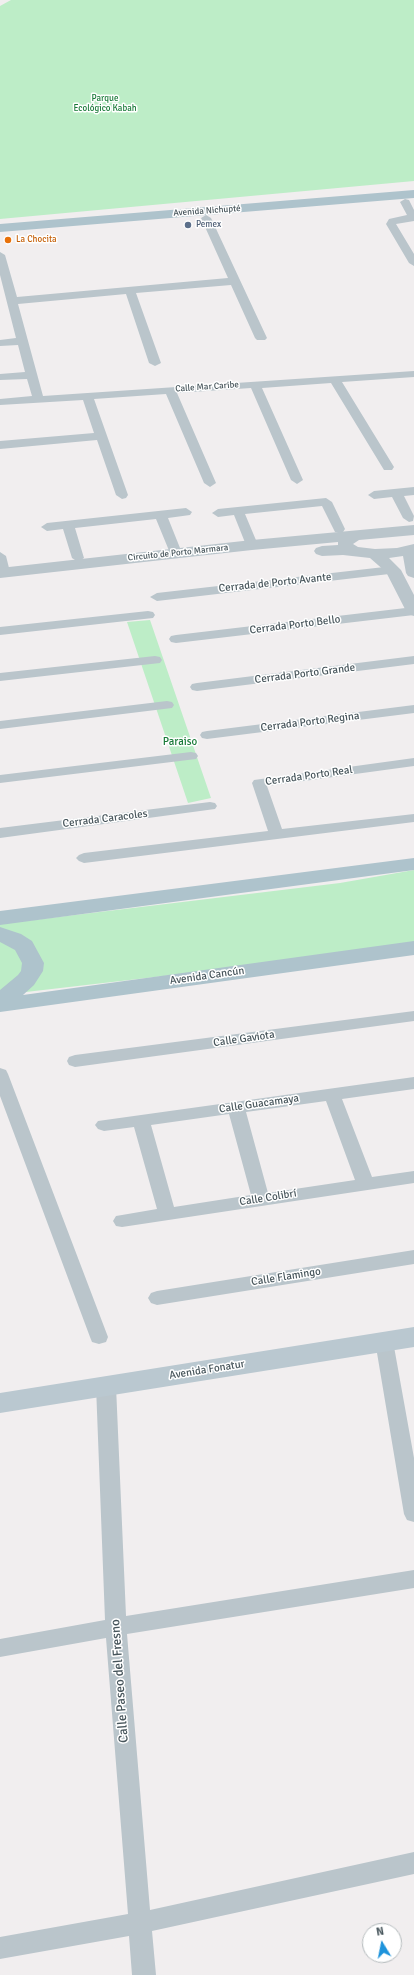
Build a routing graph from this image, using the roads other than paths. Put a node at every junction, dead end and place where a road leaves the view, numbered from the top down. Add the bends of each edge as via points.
1 (411, 199) edge
2 (275, 209) junction
3 (206, 218) junction
4 (414, 218) edge
5 (0, 228) edge
6 (0, 234) edge
7 (0, 255) edge
8 (414, 263) edge
9 (3, 278) edge
10 (235, 281) junction
11 (130, 290) junction
12 (13, 305) junction
13 (0, 310) edge
14 (261, 338) dead end
15 (23, 341) junction
16 (0, 343) edge
17 (155, 363) dead end
18 (414, 374) edge
19 (32, 375) junction
20 (0, 377) edge
21 (334, 379) junction
22 (254, 384) junction
23 (170, 390) junction
24 (87, 396) junction
25 (38, 399) junction
26 (0, 402) edge
27 (101, 436) junction
28 (0, 444) edge
29 (388, 467) dead end
30 (297, 480) dead end
31 (210, 483) dead end
32 (414, 491) edge
33 (396, 492) junction
34 (374, 494) dead end
35 (122, 495) dead end
36 (238, 511) junction
37 (186, 512) dead end
38 (218, 513) dead end
39 (161, 515) junction
40 (68, 524) junction
41 (47, 527) dead end
42 (410, 528) edge
43 (339, 529) dead end
44 (355, 544) junction
45 (252, 545) junction
46 (412, 549) edge
47 (176, 553) junction
48 (375, 554) junction
49 (0, 556) edge
50 (78, 558) dead end
51 (413, 569) edge
52 (393, 570) junction
53 (1, 577) edge
54 (157, 597) dead end
55 (414, 611) edge
56 (148, 615) dead end
57 (0, 631) edge
58 (176, 639) dead end
59 (155, 660) dead end
60 (414, 660) edge
61 (0, 678) edge
62 (197, 687) dead end
63 (167, 705) dead end
64 (414, 709) edge
65 (0, 725) edge
66 (207, 735) dead end
67 (190, 756) dead end
68 (414, 762) edge
69 (0, 779) edge
70 (210, 806) dead end
71 (414, 818) edge
72 (0, 833) edge
73 (277, 836) junction
74 (84, 858) dead end
75 (414, 864) edge
76 (0, 918) edge
77 (0, 934) edge
78 (414, 948) edge
79 (0, 998) edge
80 (0, 1005) edge
81 (414, 1016) edge
82 (75, 1061) dead end
83 (0, 1074) edge
84 (414, 1083) edge
85 (332, 1094) junction
86 (236, 1107) junction
87 (141, 1120) junction
88 (104, 1125) dead end
89 (414, 1176) edge
90 (365, 1183) junction
91 (261, 1200) junction
92 (167, 1215) junction
93 (122, 1221) dead end
94 (414, 1257) edge
95 (157, 1298) dead end
96 (99, 1336) dead end
97 (414, 1337) edge
98 (384, 1341) junction
99 (106, 1386) junction
100 (0, 1403) edge
101 (414, 1514) edge
102 (414, 1579) edge
103 (116, 1626) junction
104 (0, 1648) edge
105 (414, 1863) edge
106 (139, 1923) junction
107 (0, 1948) edge
108 (144, 1975) edge

1 - 2 main road, Avenida Nichupté
1 - 4 street
2 - 3 main road, Avenida Nichupté
2 - 5 main road, Avenida Nichupté
3 - 6 main road, Avenida Nichupté
3 - 10 street
4 - 8 street via 393,221 391,224
7 - 9 street
9 - 12 street
10 - 11 street
10 - 14 street
11 - 12 street
11 - 17 street
12 - 13 street
12 - 15 street
15 - 16 street
15 - 19 street
18 - 21 street, Calle Mar Caribe
19 - 20 street
19 - 25 street
21 - 22 street, Calle Mar Caribe
21 - 29 street
22 - 23 street, Calle Mar Caribe
22 - 30 street
23 - 24 street, Calle Mar Caribe
23 - 31 street
24 - 25 street, Calle Mar Caribe
24 - 27 street
25 - 26 street, Calle Mar Caribe
27 - 28 street
27 - 35 street
32 - 33 street
33 - 34 street
33 - 42 street
36 - 38 street
36 - 43 street via 326,502
36 - 45 street
37 - 39 street
39 - 40 street
39 - 47 street
40 - 41 street
40 - 50 street
42 - 44 street, Circuito de Porto Marmara
44 - 45 street, Circuito de Porto Marmara
44 - 48 street, Circuito de Porto Marmara
44 - 53 street, Circuito de Porto Marmara via 330,551
45 - 47 street, Circuito de Porto Marmara
46 - 48 street, Circuito de Porto Marmara via 392,554
46 - 51 street
47 - 53 street, Circuito de Porto Marmara
48 - 52 street
49 - 53 street
51 - 52 street
52 - 54 street, Cerrada de Porto Avante
52 - 55 street
55 - 58 street, Cerrada Porto Bello
56 - 57 street
59 - 61 street
60 - 62 street, Cerrada Porto Grande
63 - 65 street
64 - 66 street, Cerrada Porto Regina
67 - 69 street
68 - 73 street, Cerrada Porto Real via 259,783
70 - 72 street, Cerrada Caracoles
71 - 73 street
73 - 74 street
75 - 76 main road
77 - 79 main road via 24,946 33,963 32,971 26,980 10,994
78 - 80 main road, Avenida Cancún
81 - 82 street, Calle Gaviota
83 - 96 street
84 - 85 street, Calle Guacamaya
85 - 86 street, Calle Guacamaya
85 - 90 street
86 - 87 street, Calle Guacamaya
86 - 91 street
87 - 88 street, Calle Guacamaya
87 - 92 street
89 - 90 street, Calle Colibrí
90 - 91 street, Calle Colibrí
91 - 92 street, Calle Colibrí
92 - 93 street, Calle Colibrí
94 - 95 street, Calle Flamingo
97 - 98 main road, Avenida Fonatur
98 - 99 main road, Avenida Fonatur
98 - 101 street
99 - 100 main road, Avenida Fonatur
99 - 103 street, Calle Paseo del Fresno
102 - 103 street
103 - 104 street
103 - 106 street, Calle Paseo del Fresno
105 - 106 street
106 - 107 street
106 - 108 street, Calle Paseo del Fresno

